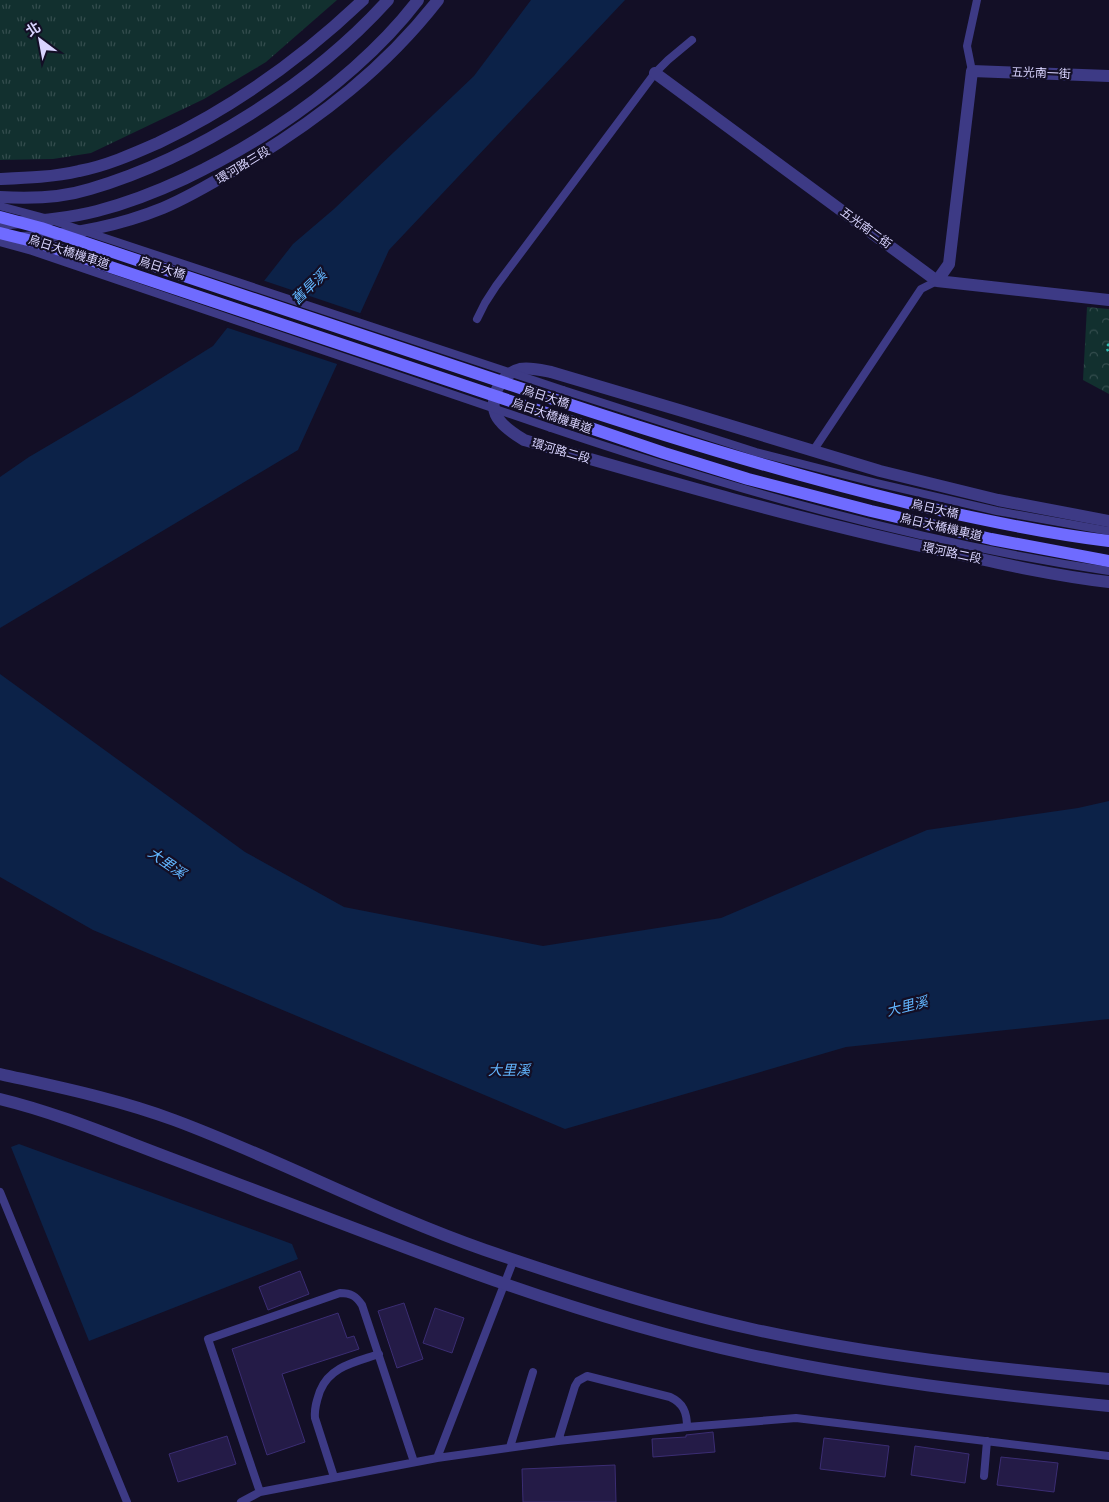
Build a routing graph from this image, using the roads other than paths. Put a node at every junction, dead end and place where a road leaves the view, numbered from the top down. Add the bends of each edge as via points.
1 (363, 0) edge
2 (388, 0) edge
3 (418, 0) edge
4 (438, 0) edge
5 (978, 0) edge
6 (692, 40) dead end
7 (972, 71) junction
8 (655, 73) junction
9 (1109, 76) edge
10 (0, 179) edge
11 (0, 197) edge
12 (0, 206) edge
13 (0, 217) edge
14 (0, 224) edge
15 (0, 233) edge
16 (0, 241) edge
17 (937, 281) junction
18 (1109, 300) edge
19 (477, 319) dead end
20 (671, 432) junction
21 (813, 452) junction
22 (662, 459) junction
23 (1109, 521) edge
24 (1107, 538) edge
25 (1104, 561) edge
26 (1109, 570) edge
27 (1109, 582) edge
28 (0, 1074) edge
29 (0, 1099) edge
30 (0, 1192) edge
31 (514, 1259) junction
32 (505, 1283) junction
33 (379, 1354) junction
34 (533, 1372) dead end
35 (1109, 1379) edge
36 (1109, 1406) edge
37 (687, 1426) junction
38 (558, 1440) junction
39 (987, 1441) junction
40 (510, 1447) junction
41 (1109, 1456) edge
42 (437, 1458) junction
43 (414, 1462) junction
44 (984, 1476) dead end
45 (334, 1477) junction
46 (260, 1492) junction
47 (127, 1502) edge
48 (241, 1502) edge

1 - 10 street via 284,68 242,97 182,131 132,155 80,171
2 - 11 street via 347,41 296,82 194,147 89,190 32,199
3 - 14 street, 環河路三段 via 362,60 315,99 265,134 207,168 146,195 97,211
4 - 16 street, 環河路三段 via 375,70 325,111 214,182 162,208 103,227
5 - 7 lane via 967,46
6 - 8 lane
7 - 9 street, 五光南一街
7 - 17 street via 949,264
8 - 17 street, 五光南二街
8 - 19 lane via 496,286
12 - 20 lane, 烏日大橋機車道, bridge via 45,218
13 - 20 street, 烏日大橋, bridge
15 - 22 street, 烏日大橋, bridge via 45,245
16 - 22 lane, 烏日大橋機車道, bridge
17 - 18 street
17 - 21 lane via 921,289
20 - 24 street, 烏日大橋 via 753,463 874,496 994,522
21 - 23 street, 環河路二段 via 998,500
21 - 27 street, 環河路二段 via 551,372 519,369 504,377 495,391 494,407 498,420 524,440 868,535 987,561
22 - 25 street, 烏日大橋 via 991,539
22 - 26 lane, 烏日大橋機車道 via 878,524 989,550
28 - 31 street via 126,1104 175,1120 428,1228
29 - 32 street via 24,1104
30 - 47 lane
31 - 32 lane
31 - 35 street via 660,1306 840,1347 930,1361
32 - 36 street via 654,1331 836,1372 1023,1398
32 - 42 lane
33 - 43 lane
33 - 45 lane via 339,1368 324,1381 316,1401 315,1418
33 - 46 lane via 362,1305 354,1295 347,1293 208,1339
34 - 40 lane
37 - 38 lane
37 - 38 lane via 685,1410 677,1400 587,1376 575,1386
37 - 39 lane via 796,1418
38 - 40 lane
39 - 41 lane
39 - 44 lane
40 - 42 lane
42 - 43 lane
43 - 45 lane
45 - 46 lane
46 - 48 lane

